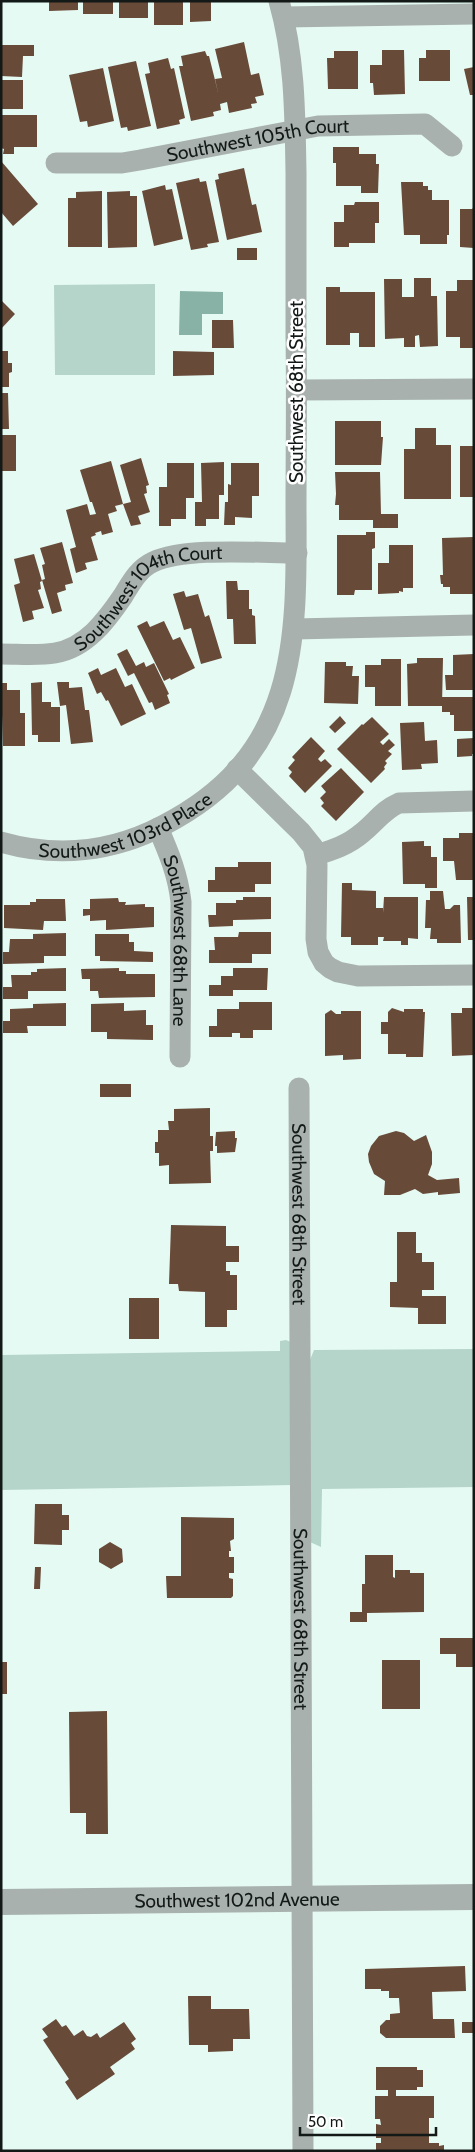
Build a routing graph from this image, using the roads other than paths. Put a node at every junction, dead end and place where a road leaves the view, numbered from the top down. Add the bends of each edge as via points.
1 (281, 9) edge
2 (474, 14) edge
3 (295, 130) junction
4 (452, 146) dead end
5 (56, 163) dead end
6 (474, 389) edge
7 (297, 390) junction
8 (297, 553) junction
9 (474, 625) edge
10 (294, 629) junction
11 (1, 654) edge
12 (237, 770) junction
13 (474, 801) edge
14 (158, 828) junction
15 (1, 842) edge
16 (316, 855) junction
17 (474, 975) edge
18 (180, 1057) dead end
19 (299, 1088) dead end
20 (474, 1897) edge
21 (302, 1898) junction
22 (1, 1902) edge
23 (303, 2151) edge

1 - 2 street
1 - 3 street, Southwest 68th Street via 294,80
3 - 4 street, Southwest 105th Court via 318,126 425,124
3 - 5 street, Southwest 105th Court via 140,160
3 - 7 street, Southwest 68th Street
6 - 7 street
7 - 8 street, Southwest 68th Street
8 - 10 street, Southwest 68th Street
8 - 11 street, Southwest 104th Court via 207,553 161,559 137,575 105,620 93,634 79,643 52,653
9 - 10 street
10 - 12 street, Southwest 68th Street via 287,674 278,704 260,738
12 - 14 street, Southwest 103rd Place via 197,806
12 - 16 street via 301,832
13 - 16 street via 400,803 379,815 351,842
14 - 15 street, Southwest 103rd Place via 122,843 91,850 53,850
14 - 18 street, Southwest 68th Lane via 176,869 181,902
16 - 17 street via 316,939 324,963 338,972 358,976
19 - 21 street, Southwest 68th Street
20 - 21 street, Southwest 102nd Avenue
21 - 22 street, Southwest 102nd Avenue
21 - 23 street, Southwest 68th Street

